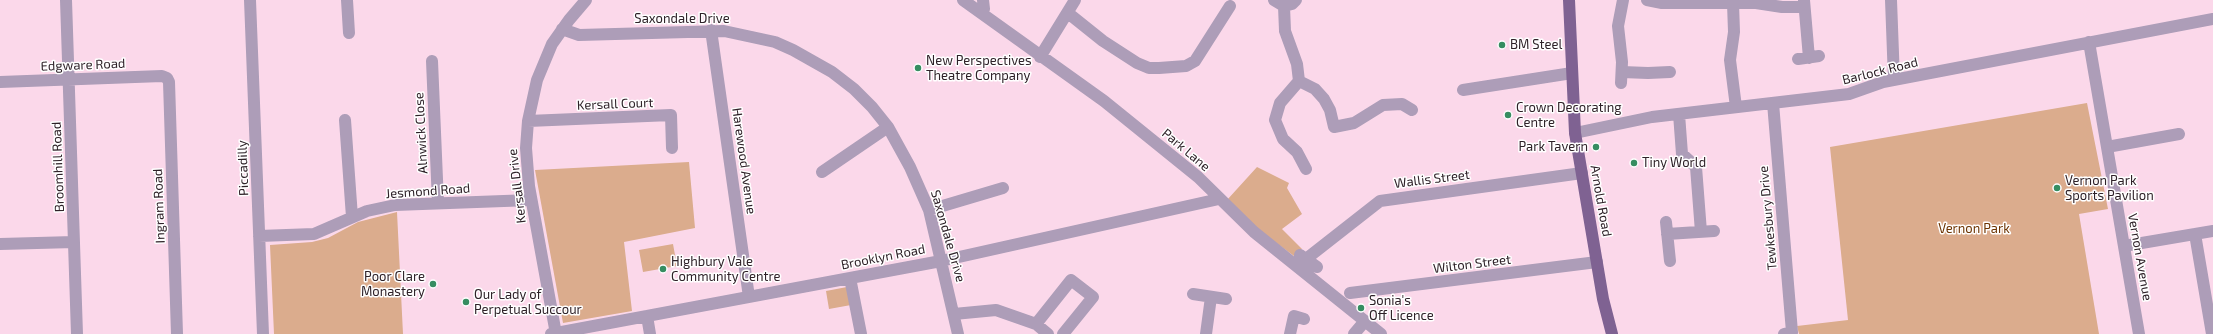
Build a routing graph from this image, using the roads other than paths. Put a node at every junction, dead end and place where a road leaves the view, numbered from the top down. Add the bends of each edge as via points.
1 (66, 0) edge
2 (250, 0) edge
3 (348, 0) edge
4 (586, 0) edge
5 (963, 0) edge
6 (983, 0) edge
7 (1076, 0) edge
8 (1296, 0) edge
9 (1569, 0) edge
10 (1623, 0) edge
11 (1648, 0) edge
12 (1891, 0) edge
13 (1715, 1) edge
14 (1279, 3) edge
15 (1733, 3) junction
16 (1804, 3) edge
17 (1230, 6) dead end
18 (981, 13) junction
19 (1068, 13) junction
20 (2213, 19) edge
21 (562, 29) junction
22 (711, 30) junction
23 (349, 33) dead end
24 (2089, 42) junction
25 (1040, 57) junction
26 (1808, 58) dead end
27 (432, 61) dead end
28 (1663, 69) dead end
29 (1572, 74) junction
30 (167, 78) joint
31 (69, 80) junction
32 (1894, 80) junction
33 (1299, 81) junction
34 (0, 82) edge
35 (1463, 90) dead end
36 (1773, 103) junction
37 (1736, 107) junction
38 (1412, 110) dead end
39 (1679, 114) junction
40 (345, 120) dead end
41 (528, 121) junction
42 (888, 127) junction
43 (1575, 133) junction
44 (2179, 134) dead end
45 (2107, 147) junction
46 (672, 148) dead end
47 (1306, 169) dead end
48 (822, 172) dead end
49 (1582, 173) junction
50 (1003, 188) dead end
51 (1219, 199) junction
52 (531, 200) junction
53 (438, 203) junction
54 (929, 210) junction
55 (352, 217) junction
56 (1666, 222) dead end
57 (1714, 231) dead end
58 (2213, 231) edge
59 (1701, 232) junction
60 (1667, 234) junction
61 (2195, 234) junction
62 (260, 236) junction
63 (74, 242) junction
64 (0, 244) edge
65 (2124, 246) junction
66 (941, 261) junction
67 (1670, 261) dead end
68 (1597, 262) junction
69 (1317, 267) dead end
70 (850, 278) junction
71 (1350, 293) dead end
72 (1193, 294) dead end
73 (749, 297) junction
74 (1211, 297) junction
75 (1226, 299) dead end
76 (954, 314) junction
77 (647, 316) junction
78 (1304, 319) dead end
79 (1365, 321) junction
80 (1036, 324) junction
81 (1788, 333) edge
82 (77, 334) edge
83 (177, 334) edge
84 (263, 334) edge
85 (554, 334) edge
86 (650, 334) edge
87 (861, 334) edge
88 (958, 334) edge
89 (1048, 334) edge
90 (1063, 334) edge
91 (1206, 334) edge
92 (1290, 334) edge
93 (1354, 334) edge
94 (1381, 334) edge
95 (1612, 334) edge
96 (2140, 334) edge
97 (2212, 334) edge

1 - 31 street, Broomhill Road
2 - 62 street, Piccadilly
3 - 23 street
4 - 21 street, Kersall Drive
5 - 18 street, Park Lane
6 - 18 street via 984,9
7 - 19 street
8 - 14 street via 1292,4
9 - 29 main road, Arnold Road
10 - 28 street via 1618,26 1621,77
11 - 13 street via 1662,3
12 - 32 street
13 - 15 street
14 - 33 street via 1285,31 1297,64
15 - 16 street
15 - 37 street via 1734,32 1730,60
16 - 26 street
17 - 19 street via 1227,22 1195,61 1186,66 1149,68 1103,41
18 - 25 street, Park Lane
19 - 25 street
20 - 24 street, Barlock Road
21 - 22 street, Saxondale Drive via 579,35
21 - 41 street, Kersall Drive via 552,44 537,80
22 - 42 street, Saxondale Drive via 740,33 775,42 813,60 854,89
22 - 73 street, Harewood Avenue
24 - 32 street, Barlock Road
24 - 45 street, Vernon Avenue
25 - 51 street, Park Lane via 1104,101 1198,178
27 - 53 street, Alnwick Close
29 - 35 street
29 - 43 main road, Arnold Road
30 - 31 street, Edgware Road via 162,76
30 - 83 street, Ingram Road
31 - 34 street, Edgware Road
31 - 63 street, Broomhill Road
32 - 36 street, Barlock Road via 1849,94
33 - 38 street via 1315,89 1324,99 1330,110 1329,128 1354,123 1384,105 1402,104
33 - 47 street via 1280,103 1275,120 1283,139 1297,152
36 - 37 street, Barlock Road
36 - 81 street, Tewkesbury Drive
37 - 39 street, Barlock Road
39 - 43 street, Barlock Road via 1627,121
39 - 59 street via 1682,154 1696,167
40 - 55 street
41 - 46 street, Kersall Court via 671,115
41 - 52 street, Kersall Drive via 526,167
42 - 48 street
42 - 54 street, Saxondale Drive via 910,166
43 - 49 main road, Arnold Road
44 - 45 street
45 - 65 street, Vernon Avenue
49 - 68 main road, Arnold Road
49 - 69 street, Wallis Street via 1380,201 1303,257
50 - 54 street
51 - 66 street, Brooklyn Road
51 - 79 street, Park Lane via 1254,232
52 - 53 street, Jesmond Road
52 - 85 street, Kersall Drive
53 - 55 street, Jesmond Road via 394,205
54 - 66 street, Saxondale Drive
55 - 62 street, Jesmond Road via 314,234
56 - 60 street
57 - 59 street
58 - 61 street
59 - 60 street
60 - 67 street
61 - 65 street
61 - 97 street
62 - 84 street, Piccadilly
63 - 64 street
63 - 82 street, Broomhill Road
65 - 96 street, Vernon Avenue
66 - 70 street, Brooklyn Road
66 - 76 street, Saxondale Drive
68 - 71 street, Wilton Street
68 - 95 main road, Arnold Road
70 - 73 street, Brooklyn Road
70 - 87 street
72 - 74 street
73 - 77 street, Brooklyn Road
74 - 75 street
74 - 91 street
76 - 80 street via 996,310
76 - 88 street, Saxondale Drive
77 - 85 street, Brooklyn Road
77 - 86 street
78 - 92 street via 1294,316
79 - 93 street
79 - 94 street, Park Lane
80 - 89 street
80 - 90 street via 1071,280 1094,297

